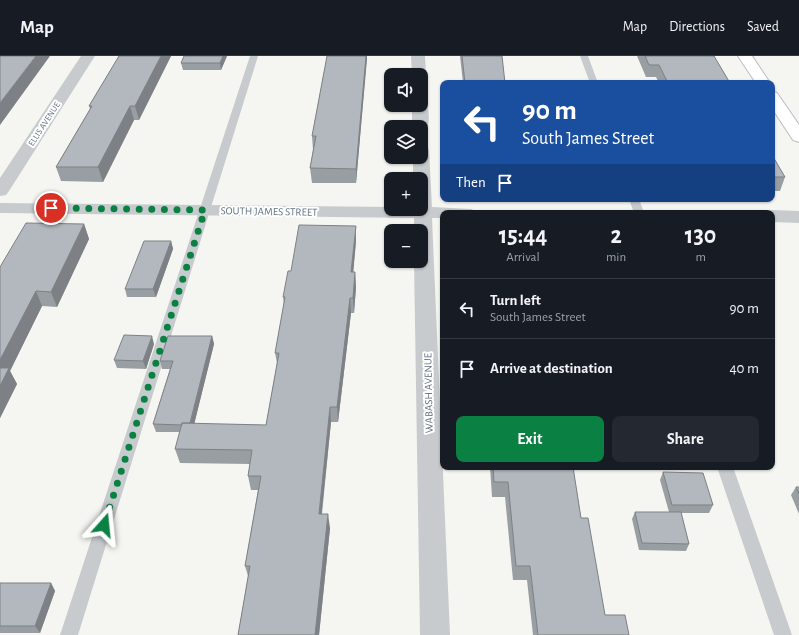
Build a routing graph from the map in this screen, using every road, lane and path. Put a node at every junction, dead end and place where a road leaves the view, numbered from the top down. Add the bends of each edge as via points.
1 (88, 56) edge
2 (254, 56) edge
3 (418, 56) edge
4 (584, 56) edge
5 (745, 56) edge
6 (419, 68) edge
7 (593, 80) edge
8 (761, 80) edge
9 (775, 100) edge
10 (797, 132) edge
11 (0, 191) edge
12 (0, 208) edge
13 (205, 210) junction
14 (384, 212) edge
15 (428, 212) edge
16 (440, 212) edge
17 (423, 216) edge
18 (775, 216) edge
19 (799, 217) edge
20 (726, 470) edge
21 (69, 635) edge
22 (435, 635) edge
23 (783, 635) edge

1 - 11 street, ELLIS AVENUE
2 - 13 lane
3 - 6 street
4 - 7 lane
5 - 8 main road
9 - 10 main road
12 - 13 street, SOUTH JAMES STREET
13 - 14 street, SOUTH JAMES STREET
13 - 21 lane
15 - 16 street, SOUTH JAMES STREET
17 - 22 street, WABASH AVENUE
18 - 19 street
20 - 23 lane

